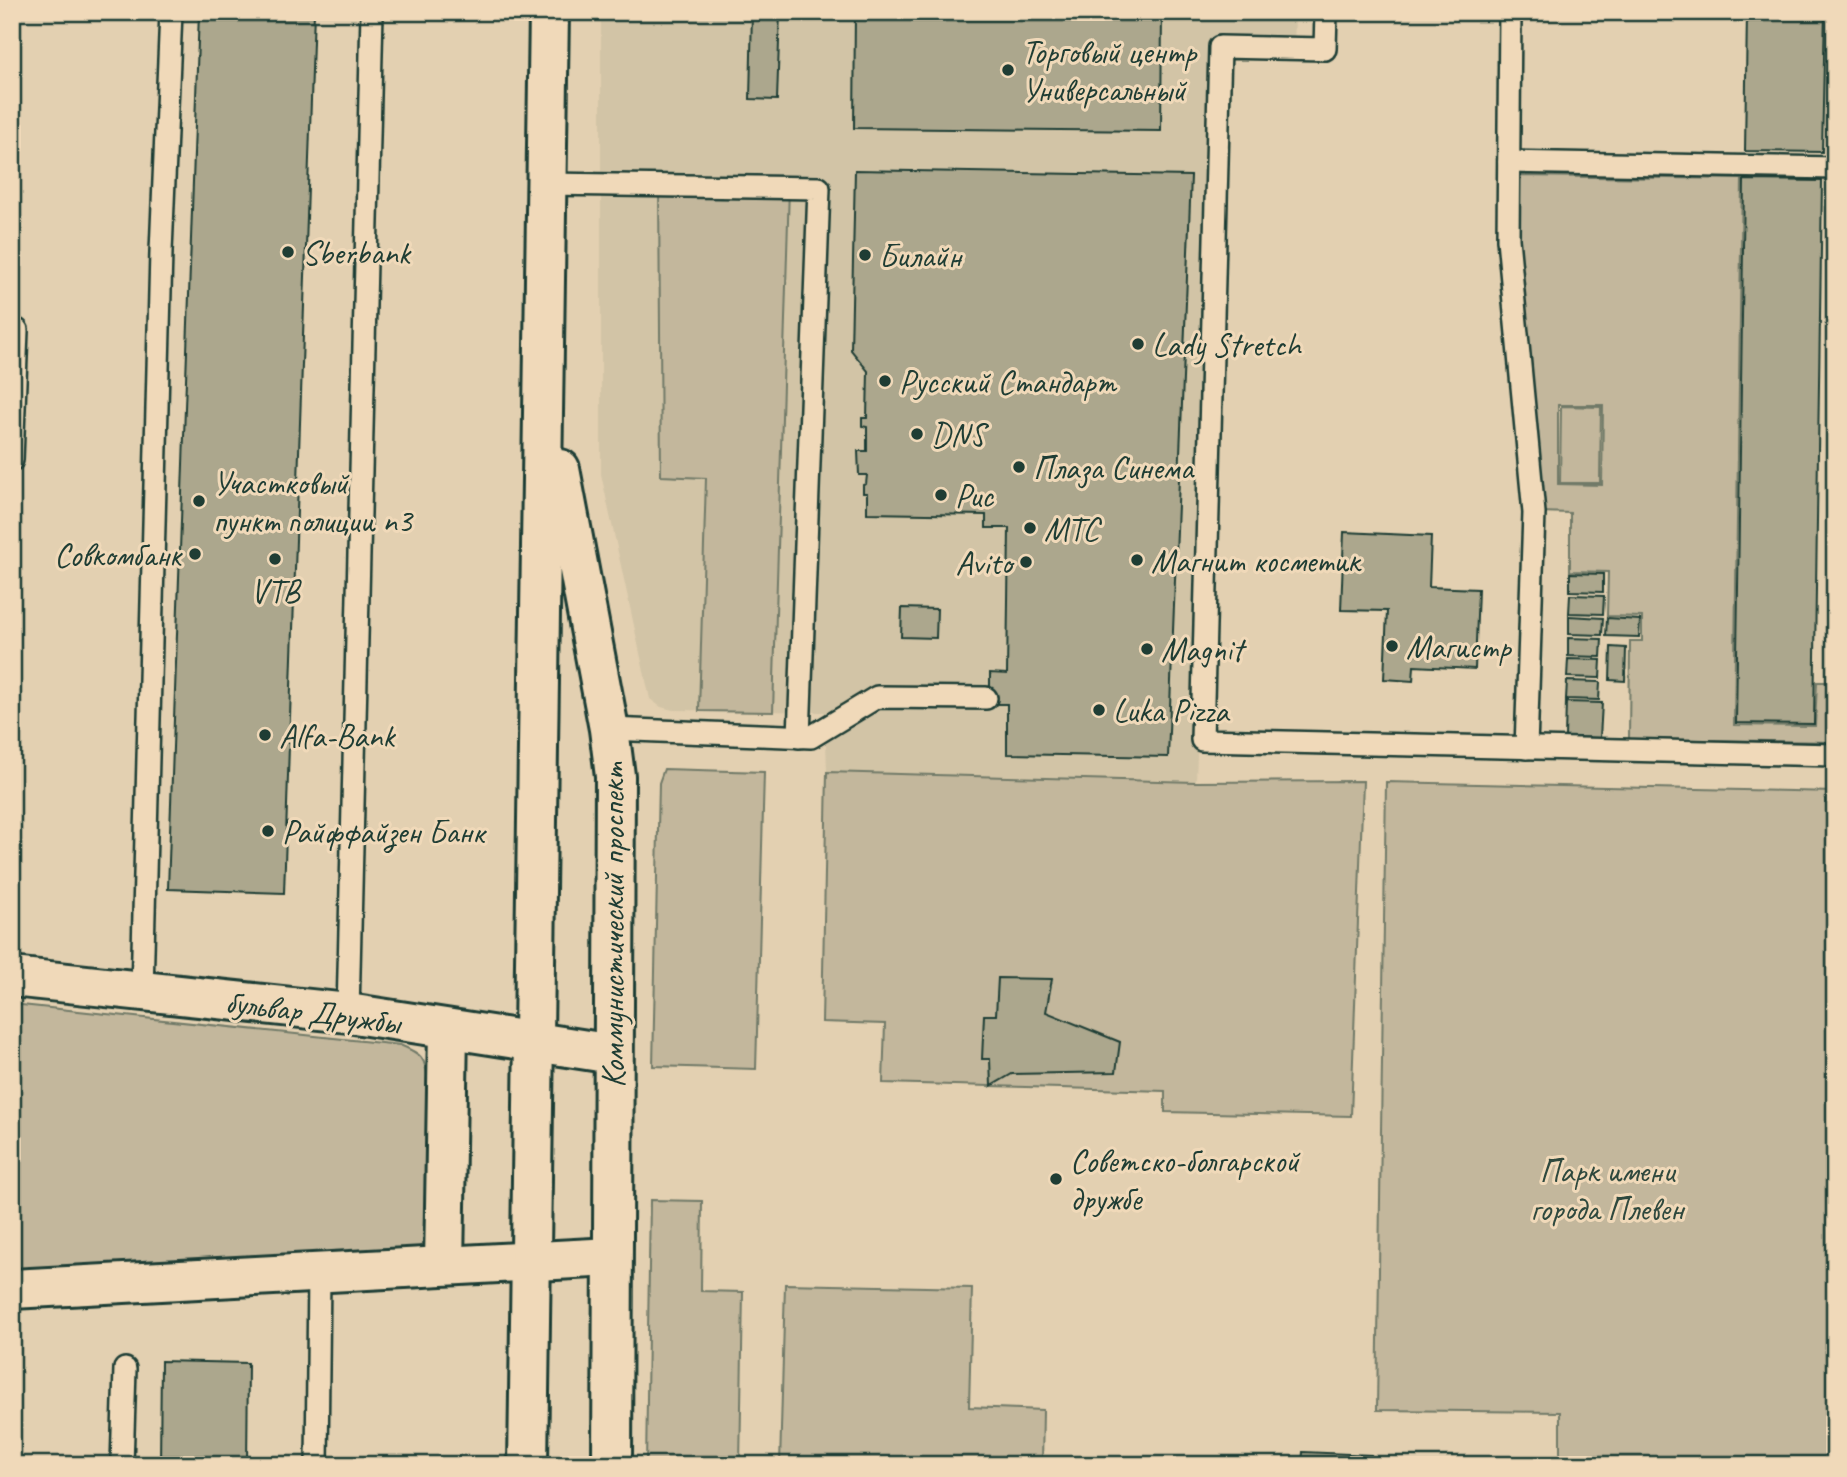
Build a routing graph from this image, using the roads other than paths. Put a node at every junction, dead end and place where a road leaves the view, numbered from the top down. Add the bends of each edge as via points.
1 (171, 12) edge
2 (372, 12) edge
3 (549, 12) edge
4 (1326, 12) edge
5 (1510, 12) edge
6 (1509, 162) junction
7 (1835, 168) edge
8 (547, 184) junction
9 (17, 330) dead end
10 (545, 392) junction
11 (12, 460) edge
12 (986, 698) dead end
13 (609, 729) junction
14 (799, 737) junction
15 (1526, 748) junction
16 (1835, 755) edge
17 (12, 976) edge
18 (142, 991) junction
19 (348, 1013) junction
20 (448, 1029) junction
21 (532, 1043) junction
22 (613, 1054) junction
23 (612, 1257) junction
24 (531, 1261) junction
25 (444, 1265) junction
26 (319, 1272) junction
27 (12, 1289) edge
28 (125, 1369) dead end
29 (122, 1465) edge
30 (317, 1465) edge
31 (528, 1465) edge
32 (612, 1465) edge

1 - 18 lane
2 - 19 lane
3 - 8 main road, Коммунистический проспект
4 - 15 lane via 1325,49 1220,47 1202,740
5 - 6 lane
6 - 7 lane
6 - 15 lane via 1508,239 1534,513
8 - 10 main road, Коммунистический проспект
8 - 14 lane via 819,188
9 - 11 lane
10 - 13 main road, Коммунистический проспект
10 - 21 main road, Коммунистический проспект
12 - 14 lane via 877,697 811,737
13 - 14 lane
13 - 22 main road, Коммунистический проспект via 615,776
15 - 16 lane
17 - 18 main road, бульвар Дружбы
18 - 19 main road, бульвар Дружбы
19 - 20 main road, бульвар Дружбы
20 - 21 main road, бульвар Дружбы
20 - 25 main road
21 - 22 main road, бульвар Дружбы
21 - 24 main road, Коммунистический проспект
22 - 23 main road, Коммунистический проспект
23 - 24 main road
23 - 32 main road, Коммунистический проспект
24 - 25 main road
24 - 31 main road, Коммунистический проспект
25 - 26 main road
26 - 27 main road
26 - 30 lane
28 - 29 lane

